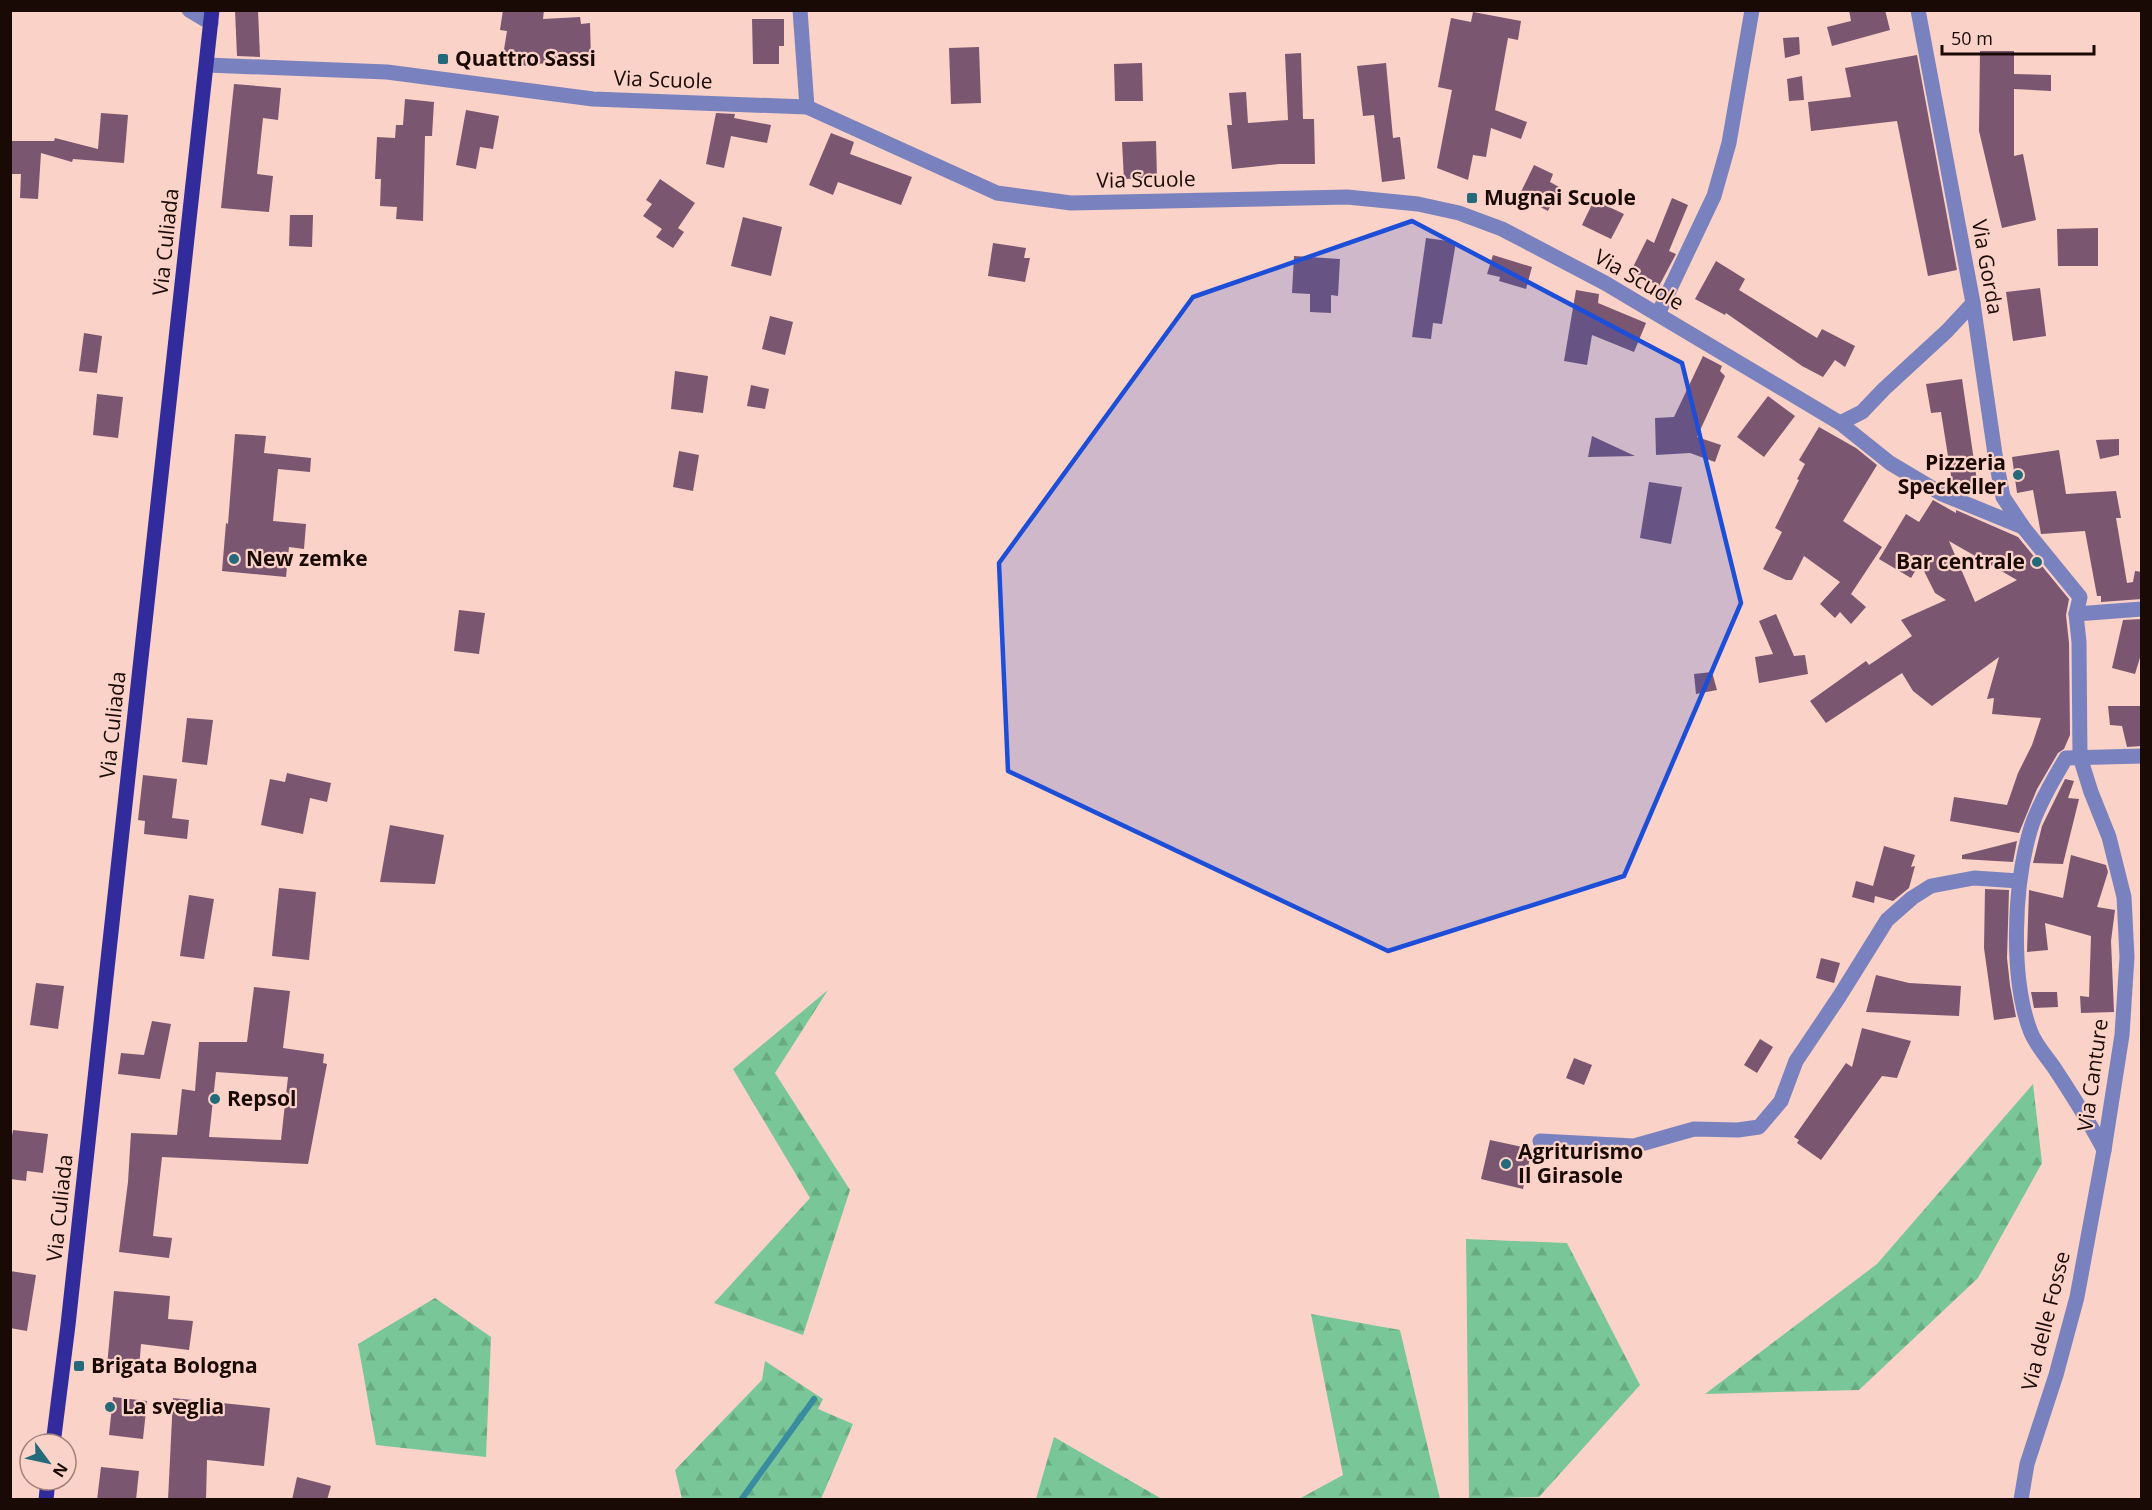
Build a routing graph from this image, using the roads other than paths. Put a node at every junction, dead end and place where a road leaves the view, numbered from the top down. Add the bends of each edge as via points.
1 (189, 10) edge
2 (800, 10) edge
3 (1752, 10) edge
4 (1918, 10) edge
5 (211, 17) edge
6 (207, 65) junction
7 (807, 107) junction
8 (1973, 303) junction
9 (1658, 314) junction
10 (1840, 423) junction
11 (2023, 527) junction
12 (2142, 609) edge
13 (2076, 614) junction
14 (2142, 756) edge
15 (2080, 757) junction
16 (2019, 881) junction
17 (1540, 1141) dead end
18 (2104, 1150) junction
19 (54, 1432) edge
20 (2021, 1500) edge

1 - 5 street
2 - 7 street
3 - 9 street via 1729,143 1714,196
4 - 8 street, Via Gorda
5 - 6 main road, Via Culiada
6 - 7 street, Via Scuole via 387,72 593,99
6 - 19 main road, Via Culiada
7 - 9 street, Via Scuole via 997,193 1071,203 1347,197 1418,204 1459,213 1502,229
8 - 10 street via 1862,412
8 - 11 street, Via Gorda via 2003,497
9 - 10 street, Via Scuole
10 - 11 street, Via Scuole via 1890,463 1942,494
11 - 13 street, Via Canture via 2080,597
12 - 13 street
13 - 15 street, Via Canture
14 - 15 street
15 - 16 street, Via Canture via 2066,758 2055,776 2030,830
15 - 18 street, Via Canture via 2109,837 2124,897 2127,957 2122,1035
16 - 17 street via 1974,878 1931,885 1887,920 1796,1061 1781,1101 1759,1127 1694,1129 1634,1146
16 - 18 street, Via Canture via 2017,947 2021,994 2030,1031 2084,1112
18 - 20 street, Via delle Fosse via 2077,1297 2027,1464

